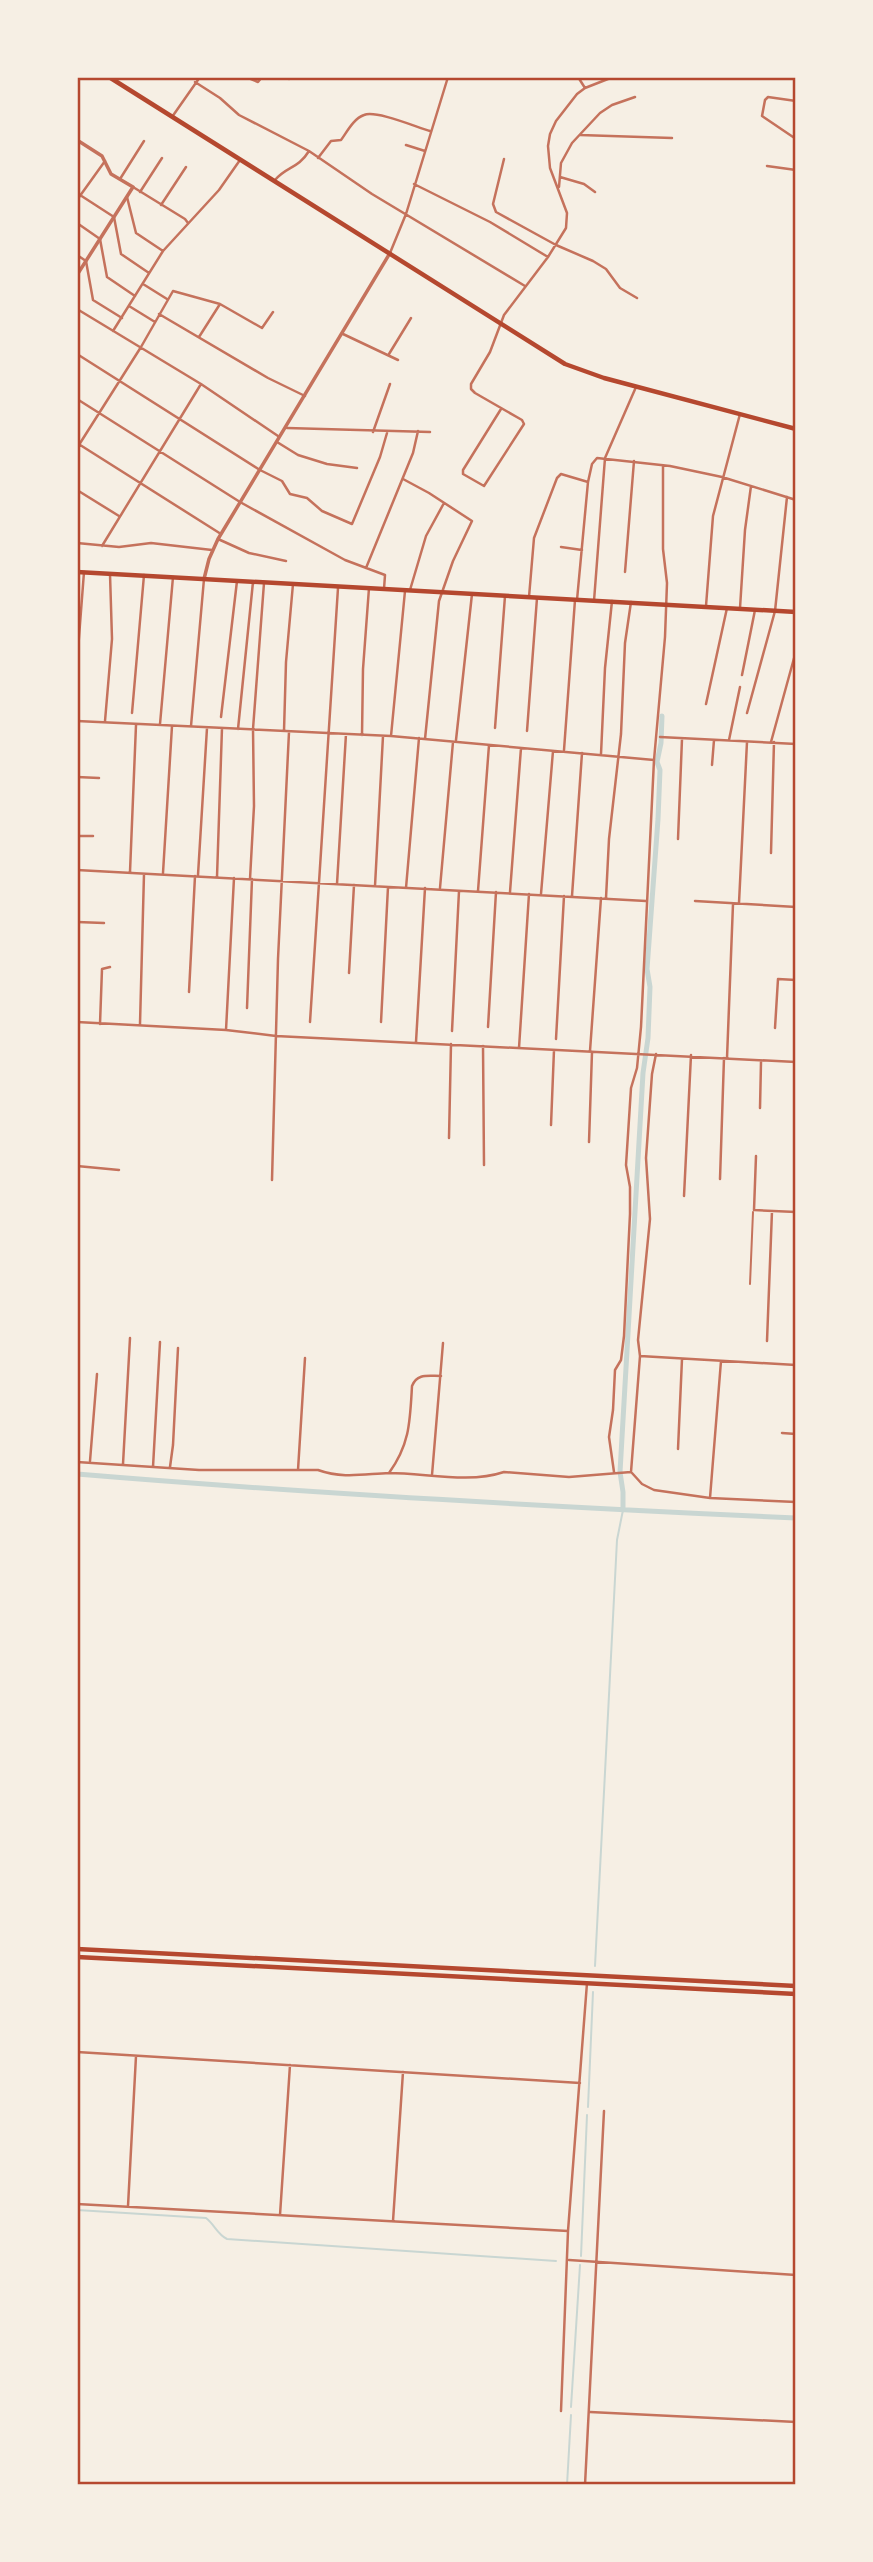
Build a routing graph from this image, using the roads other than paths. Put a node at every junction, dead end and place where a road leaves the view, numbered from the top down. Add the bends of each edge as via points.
1 (109, 77) edge
2 (122, 77) edge
3 (200, 77) edge
4 (246, 77) edge
5 (262, 77) edge
6 (448, 77) edge
7 (578, 77) edge
8 (614, 77) edge
9 (195, 82) junction
10 (118, 83) junction
11 (585, 88) junction
12 (635, 97) dead end
13 (796, 101) edge
14 (172, 117) junction
15 (430, 131) junction
16 (580, 135) junction
17 (672, 138) dead end
18 (796, 139) edge
19 (77, 140) edge
20 (144, 141) dead end
21 (406, 145) dead end
22 (425, 151) junction
23 (309, 152) junction
24 (162, 158) dead end
25 (318, 158) junction
26 (241, 159) junction
27 (504, 159) dead end
28 (104, 160) junction
29 (767, 166) dead end
30 (186, 167) dead end
31 (796, 170) edge
32 (560, 177) junction
33 (120, 179) junction
34 (275, 180) junction
35 (414, 184) junction
36 (133, 187) junction
37 (558, 190) junction
38 (140, 192) junction
39 (595, 192) dead end
40 (80, 195) junction
41 (127, 197) junction
42 (77, 200) edge
43 (161, 205) junction
44 (406, 214) junction
45 (114, 217) junction
46 (77, 223) edge
47 (188, 223) junction
48 (100, 239) junction
49 (556, 245) junction
50 (163, 251) junction
51 (390, 253) junction
52 (77, 255) edge
53 (548, 257) junction
54 (86, 261) junction
55 (149, 273) junction
56 (77, 275) edge
57 (143, 284) junction
58 (525, 286) junction
59 (135, 296) junction
60 (637, 298) dead end
61 (167, 299) junction
62 (220, 304) junction
63 (129, 306) junction
64 (77, 309) edge
65 (273, 312) dead end
66 (159, 314) junction
67 (122, 318) junction
68 (411, 318) dead end
69 (155, 322) junction
70 (502, 323) junction
71 (113, 331) junction
72 (342, 334) junction
73 (199, 337) junction
74 (141, 347) junction
75 (77, 354) edge
76 (389, 355) junction
77 (398, 360) dead end
78 (119, 380) junction
79 (201, 384) junction
80 (390, 384) dead end
81 (636, 386) junction
82 (305, 396) junction
83 (77, 398) edge
84 (501, 409) junction
85 (99, 413) junction
86 (740, 413) junction
87 (180, 418) junction
88 (286, 428) junction
89 (796, 429) edge
90 (418, 431) junction
91 (373, 432) junction
92 (430, 432) dead end
93 (387, 433) junction
94 (279, 440) junction
95 (78, 445) edge
96 (160, 449) junction
97 (605, 458) junction
98 (635, 461) junction
99 (663, 466) junction
100 (357, 468) dead end
101 (260, 470) junction
102 (722, 477) junction
103 (403, 479) junction
104 (141, 482) junction
105 (588, 482) junction
106 (751, 486) junction
107 (77, 490) edge
108 (787, 497) junction
109 (796, 500) edge
110 (240, 502) junction
111 (444, 503) junction
112 (119, 516) junction
113 (221, 534) junction
114 (218, 539) junction
115 (77, 543) edge
116 (102, 546) junction
117 (561, 547) dead end
118 (212, 550) junction
119 (582, 551) junction
120 (286, 561) dead end
121 (366, 568) junction
122 (77, 572) edge
123 (84, 572) junction
124 (625, 572) dead end
125 (110, 574) junction
126 (144, 575) junction
127 (173, 577) junction
128 (204, 579) junction
129 (237, 582) junction
130 (253, 582) junction
131 (264, 583) junction
132 (293, 584) junction
133 (338, 587) junction
134 (369, 589) junction
135 (384, 589) junction
136 (407, 591) junction
137 (441, 592) junction
138 (472, 594) junction
139 (505, 596) junction
140 (529, 598) junction
141 (537, 598) junction
142 (576, 600) junction
143 (594, 601) junction
144 (612, 601) junction
145 (631, 602) junction
146 (666, 605) junction
147 (706, 606) junction
148 (727, 608) junction
149 (740, 609) junction
150 (755, 610) junction
151 (775, 611) junction
152 (796, 612) edge
153 (796, 651) edge
154 (77, 663) edge
155 (742, 675) dead end
156 (740, 688) dead end
157 (706, 704) dead end
158 (132, 713) dead end
159 (747, 713) dead end
160 (221, 717) dead end
161 (77, 721) edge
162 (105, 722) junction
163 (136, 725) junction
164 (160, 725) junction
165 (172, 726) junction
166 (191, 727) junction
167 (207, 728) junction
168 (222, 728) junction
169 (239, 729) junction
170 (253, 729) junction
171 (495, 729) dead end
172 (527, 731) dead end
173 (284, 732) junction
174 (289, 732) junction
175 (327, 733) junction
176 (346, 734) junction
177 (362, 735) junction
178 (383, 736) junction
179 (391, 736) junction
180 (659, 737) junction
181 (419, 738) junction
182 (425, 739) junction
183 (682, 739) junction
184 (714, 740) junction
185 (729, 740) junction
186 (455, 741) junction
187 (747, 742) junction
188 (772, 742) junction
189 (796, 744) edge
190 (489, 745) junction
191 (521, 748) junction
192 (553, 751) junction
193 (564, 751) junction
194 (582, 753) junction
195 (601, 754) junction
196 (617, 755) junction
197 (654, 760) junction
198 (712, 765) dead end
199 (77, 777) edge
200 (99, 778) dead end
201 (77, 836) edge
202 (93, 836) dead end
203 (678, 839) dead end
204 (771, 853) dead end
205 (77, 870) edge
206 (130, 873) junction
207 (144, 874) junction
208 (163, 874) junction
209 (197, 876) junction
210 (217, 877) junction
211 (234, 878) junction
212 (251, 879) junction
213 (284, 880) junction
214 (319, 883) junction
215 (337, 884) junction
216 (354, 885) junction
217 (375, 886) junction
218 (388, 887) junction
219 (406, 888) junction
220 (425, 888) junction
221 (440, 889) junction
222 (796, 889) edge
223 (459, 891) junction
224 (478, 891) junction
225 (496, 892) junction
226 (510, 893) junction
227 (529, 894) junction
228 (541, 895) junction
229 (564, 896) junction
230 (572, 896) junction
231 (604, 898) junction
232 (646, 901) junction
233 (695, 901) dead end
234 (739, 903) junction
235 (733, 904) junction
236 (795, 907) edge
237 (77, 922) edge
238 (104, 923) dead end
239 (110, 967) dead end
240 (349, 973) dead end
241 (796, 980) edge
242 (189, 992) dead end
243 (247, 1008) dead end
244 (310, 1021) dead end
245 (381, 1022) dead end
246 (77, 1023) edge
247 (100, 1024) junction
248 (140, 1026) junction
249 (488, 1027) dead end
250 (775, 1028) dead end
251 (226, 1030) junction
252 (452, 1031) dead end
253 (276, 1035) junction
254 (556, 1039) dead end
255 (416, 1042) junction
256 (450, 1044) junction
257 (483, 1046) junction
258 (519, 1048) junction
259 (554, 1050) junction
260 (591, 1051) junction
261 (638, 1054) junction
262 (654, 1054) junction
263 (691, 1055) junction
264 (725, 1058) junction
265 (761, 1061) junction
266 (796, 1062) edge
267 (760, 1108) dead end
268 (551, 1125) dead end
269 (449, 1138) dead end
270 (589, 1142) dead end
271 (756, 1156) dead end
272 (484, 1165) dead end
273 (77, 1166) edge
274 (119, 1170) dead end
275 (720, 1179) dead end
276 (272, 1180) dead end
277 (684, 1196) dead end
278 (754, 1210) junction
279 (772, 1211) junction
280 (796, 1212) edge
281 (750, 1284) dead end
282 (130, 1338) dead end
283 (767, 1341) dead end
284 (160, 1342) dead end
285 (443, 1343) dead end
286 (178, 1348) dead end
287 (640, 1356) junction
288 (305, 1358) dead end
289 (682, 1359) junction
290 (721, 1361) junction
291 (796, 1365) edge
292 (97, 1374) dead end
293 (440, 1376) junction
294 (782, 1433) dead end
295 (796, 1434) edge
296 (678, 1449) dead end
297 (77, 1462) edge
298 (89, 1462) junction
299 (123, 1464) junction
300 (153, 1467) junction
301 (169, 1469) junction
302 (298, 1471) junction
303 (614, 1472) junction
304 (630, 1472) junction
305 (389, 1474) junction
306 (432, 1475) junction
307 (710, 1498) junction
308 (796, 1502) edge
309 (77, 1949) edge
310 (77, 1956) edge
311 (587, 1983) junction
312 (796, 1986) edge
313 (796, 1994) edge
314 (77, 2052) edge
315 (136, 2056) junction
316 (290, 2065) junction
317 (403, 2072) junction
318 (580, 2083) junction
319 (604, 2111) dead end
320 (77, 2204) edge
321 (128, 2206) junction
322 (280, 2215) junction
323 (393, 2221) junction
324 (568, 2231) junction
325 (567, 2260) junction
326 (596, 2262) junction
327 (796, 2275) edge
328 (561, 2411) dead end
329 (589, 2412) junction
330 (796, 2422) edge
331 (585, 2485) edge

1 - 10 main road
2 - 10 street
3 - 9 street
4 - 5 street via 258,82
6 - 15 street
7 - 11 street
8 - 11 street
9 - 14 street
9 - 23 street via 239,115
10 - 14 main road
11 - 37 street via 563,111 550,134 550,168
12 - 16 street via 611,105
13 - 18 street via 768,97 762,116
14 - 26 main road
15 - 22 street
15 - 25 street via 379,115 363,115
16 - 17 street
16 - 32 street via 566,151
19 - 28 street
20 - 33 street
21 - 22 street
22 - 35 street
23 - 25 street
23 - 34 street via 301,164
24 - 38 street
25 - 44 street
26 - 34 main road
26 - 47 street
27 - 49 street via 493,208
28 - 33 street via 111,174
28 - 40 street
29 - 31 street
30 - 43 street
32 - 37 street
32 - 39 street
33 - 36 street
34 - 51 main road
35 - 44 street
35 - 53 street
36 - 38 street
36 - 41 street
37 - 49 street via 568,223
38 - 43 street
40 - 42 street
40 - 45 street
41 - 45 street
41 - 50 street via 136,233
43 - 47 street
44 - 51 street
44 - 58 street
45 - 48 street
45 - 55 street via 121,254
46 - 48 street
47 - 50 street
48 - 54 street
48 - 59 street via 107,277
49 - 53 street
49 - 60 street via 606,269 620,288
50 - 55 street
51 - 70 main road
51 - 72 street
52 - 54 street
53 - 58 street
54 - 56 street
54 - 67 street via 93,300
55 - 57 street
57 - 59 street
57 - 61 street
58 - 70 street
59 - 63 street
61 - 62 street via 175,290
61 - 66 street
62 - 65 street via 262,328
62 - 73 street
63 - 67 street
63 - 69 street
64 - 71 street
66 - 69 street
66 - 73 street
67 - 71 street
68 - 76 street
69 - 74 street
70 - 81 main road via 565,364
70 - 84 street via 471,384 475,393
71 - 74 street
72 - 76 street
72 - 82 street
73 - 82 street
74 - 78 street
74 - 79 street
75 - 78 street
76 - 77 street
78 - 85 street
78 - 87 street
79 - 87 street
79 - 94 street
80 - 91 street
81 - 86 main road
81 - 97 street
82 - 88 street
83 - 85 street
84 - 84 street via 524,424 484,486 463,470
85 - 95 street
85 - 96 street
86 - 89 main road
86 - 102 street
87 - 96 street
87 - 101 street
88 - 91 street
88 - 94 street
90 - 92 street
90 - 93 street
90 - 103 street
91 - 93 street
93 - 101 street via 352,524 321,511 307,498 294,496 282,481
94 - 100 street via 298,455
94 - 101 street
95 - 104 street
96 - 104 street
96 - 110 street
97 - 98 street
97 - 105 street via 594,461
97 - 143 street
98 - 99 street
98 - 124 street
99 - 102 street
99 - 146 street
101 - 110 street
102 - 106 street
102 - 147 street via 713,516
103 - 111 street
103 - 121 street
104 - 112 street
104 - 113 street
105 - 119 street
105 - 140 street via 561,474 557,478 534,538
106 - 108 street
106 - 149 street
107 - 112 street
108 - 109 street
108 - 151 street
110 - 113 street
110 - 121 street
111 - 136 street via 426,536
111 - 137 street via 472,522
112 - 116 street
113 - 114 street
114 - 118 street
114 - 120 street via 249,553
115 - 116 street
116 - 118 street via 150,542
117 - 119 street
118 - 128 street
119 - 142 street
121 - 135 street via 385,575
122 - 123 main road
123 - 125 main road
123 - 154 street
125 - 126 main road
125 - 162 street via 112,639
126 - 127 main road
126 - 158 street
127 - 128 main road
127 - 164 street
128 - 129 main road
128 - 166 street
129 - 130 main road
129 - 160 street
130 - 131 main road
130 - 169 street
131 - 132 main road
131 - 170 street
132 - 133 main road
132 - 173 street
133 - 134 main road
133 - 175 street
134 - 135 main road
134 - 177 street
135 - 136 main road
136 - 137 main road
136 - 179 street
137 - 138 main road
137 - 182 street
138 - 139 main road
138 - 186 street
139 - 140 main road
139 - 171 street
140 - 141 main road
141 - 142 main road
141 - 172 street
142 - 143 main road
142 - 193 street
143 - 144 main road
144 - 145 main road
144 - 195 street
145 - 146 main road
145 - 196 street
146 - 147 main road
146 - 180 street
147 - 148 main road
148 - 149 main road
148 - 157 street
149 - 150 main road
150 - 151 main road
150 - 155 street
151 - 152 main road
151 - 159 street
153 - 188 street
156 - 185 street
161 - 162 street
162 - 163 street
163 - 164 street
163 - 206 street
164 - 165 street
165 - 166 street
165 - 208 street
166 - 167 street
167 - 168 street
167 - 209 street
168 - 169 street
168 - 210 street
169 - 170 street
170 - 173 street
170 - 212 street
173 - 174 street
174 - 175 street
174 - 213 street
175 - 176 street
175 - 214 street
176 - 177 street
176 - 215 street
177 - 178 street
178 - 179 street
178 - 217 street
179 - 181 street
180 - 183 street
180 - 197 street
181 - 182 street
181 - 219 street
182 - 186 street
183 - 184 street
183 - 203 street
184 - 185 street
184 - 198 street
185 - 187 street
186 - 190 street
186 - 221 street
187 - 188 street
187 - 234 street
188 - 189 street
188 - 204 street
190 - 191 street
190 - 224 street
191 - 192 street
191 - 226 street
192 - 193 street
192 - 228 street
193 - 194 street
194 - 195 street
194 - 230 street
195 - 196 street
196 - 197 street
196 - 231 street
197 - 232 street
199 - 200 street
201 - 202 street
205 - 206 street
206 - 207 street
207 - 208 street
207 - 248 street
208 - 209 street
209 - 210 street
209 - 242 street
210 - 211 street
211 - 212 street
211 - 251 street
212 - 213 street
212 - 243 street
213 - 214 street
213 - 253 street
214 - 215 street
214 - 244 street
215 - 216 street
216 - 217 street
216 - 240 street
217 - 218 street
218 - 219 street
218 - 245 street
219 - 220 street
220 - 221 street
220 - 255 street
221 - 223 street
222 - 236 street
223 - 224 street
223 - 252 street
224 - 225 street
225 - 226 street
225 - 249 street
226 - 227 street
227 - 228 street
227 - 258 street
228 - 229 street
229 - 230 street
229 - 254 street
230 - 231 street
231 - 232 street
231 - 260 street
232 - 261 street
233 - 235 street
234 - 235 street
234 - 236 street
235 - 264 street
237 - 238 street
239 - 247 street via 102,969
241 - 250 street via 778,979
246 - 247 street
247 - 248 street
248 - 251 street
251 - 253 street
253 - 255 street
253 - 276 street
255 - 256 street
256 - 257 street
256 - 269 street
257 - 258 street
257 - 272 street
258 - 259 street
259 - 260 street
259 - 268 street
260 - 261 street
260 - 270 street
261 - 262 street
261 - 303 street via 626,1165 630,1214 624,1336 615,1370 609,1437
262 - 263 street
262 - 287 street
263 - 264 street
263 - 277 street
264 - 265 street
264 - 275 street
265 - 266 street
265 - 267 street
271 - 278 street
273 - 274 street
278 - 279 street
278 - 281 lane
279 - 280 street
279 - 283 street
282 - 299 street
284 - 300 street
285 - 293 street
286 - 301 street
287 - 289 street
287 - 304 street
288 - 302 street
289 - 290 street
289 - 296 street
290 - 291 street
290 - 307 street
292 - 298 street
293 - 305 street via 414,1380 409,1434
293 - 306 street
294 - 295 street
297 - 298 street
298 - 299 street
299 - 300 street
300 - 301 street
301 - 302 street
302 - 305 street via 337,1476
303 - 304 street
303 - 306 street via 569,1478 504,1472
304 - 307 street via 654,1490
305 - 306 street
307 - 308 street
309 - 312 main road
310 - 311 main road
311 - 313 main road
311 - 318 street
314 - 315 street
315 - 316 street
315 - 321 street
316 - 317 street
316 - 322 street
317 - 318 street
317 - 323 street
318 - 324 street
319 - 326 street
320 - 321 street
321 - 322 street
322 - 323 street
323 - 324 street
324 - 325 street
325 - 326 street
325 - 328 street
326 - 327 street
326 - 329 street
329 - 330 street
329 - 331 street

